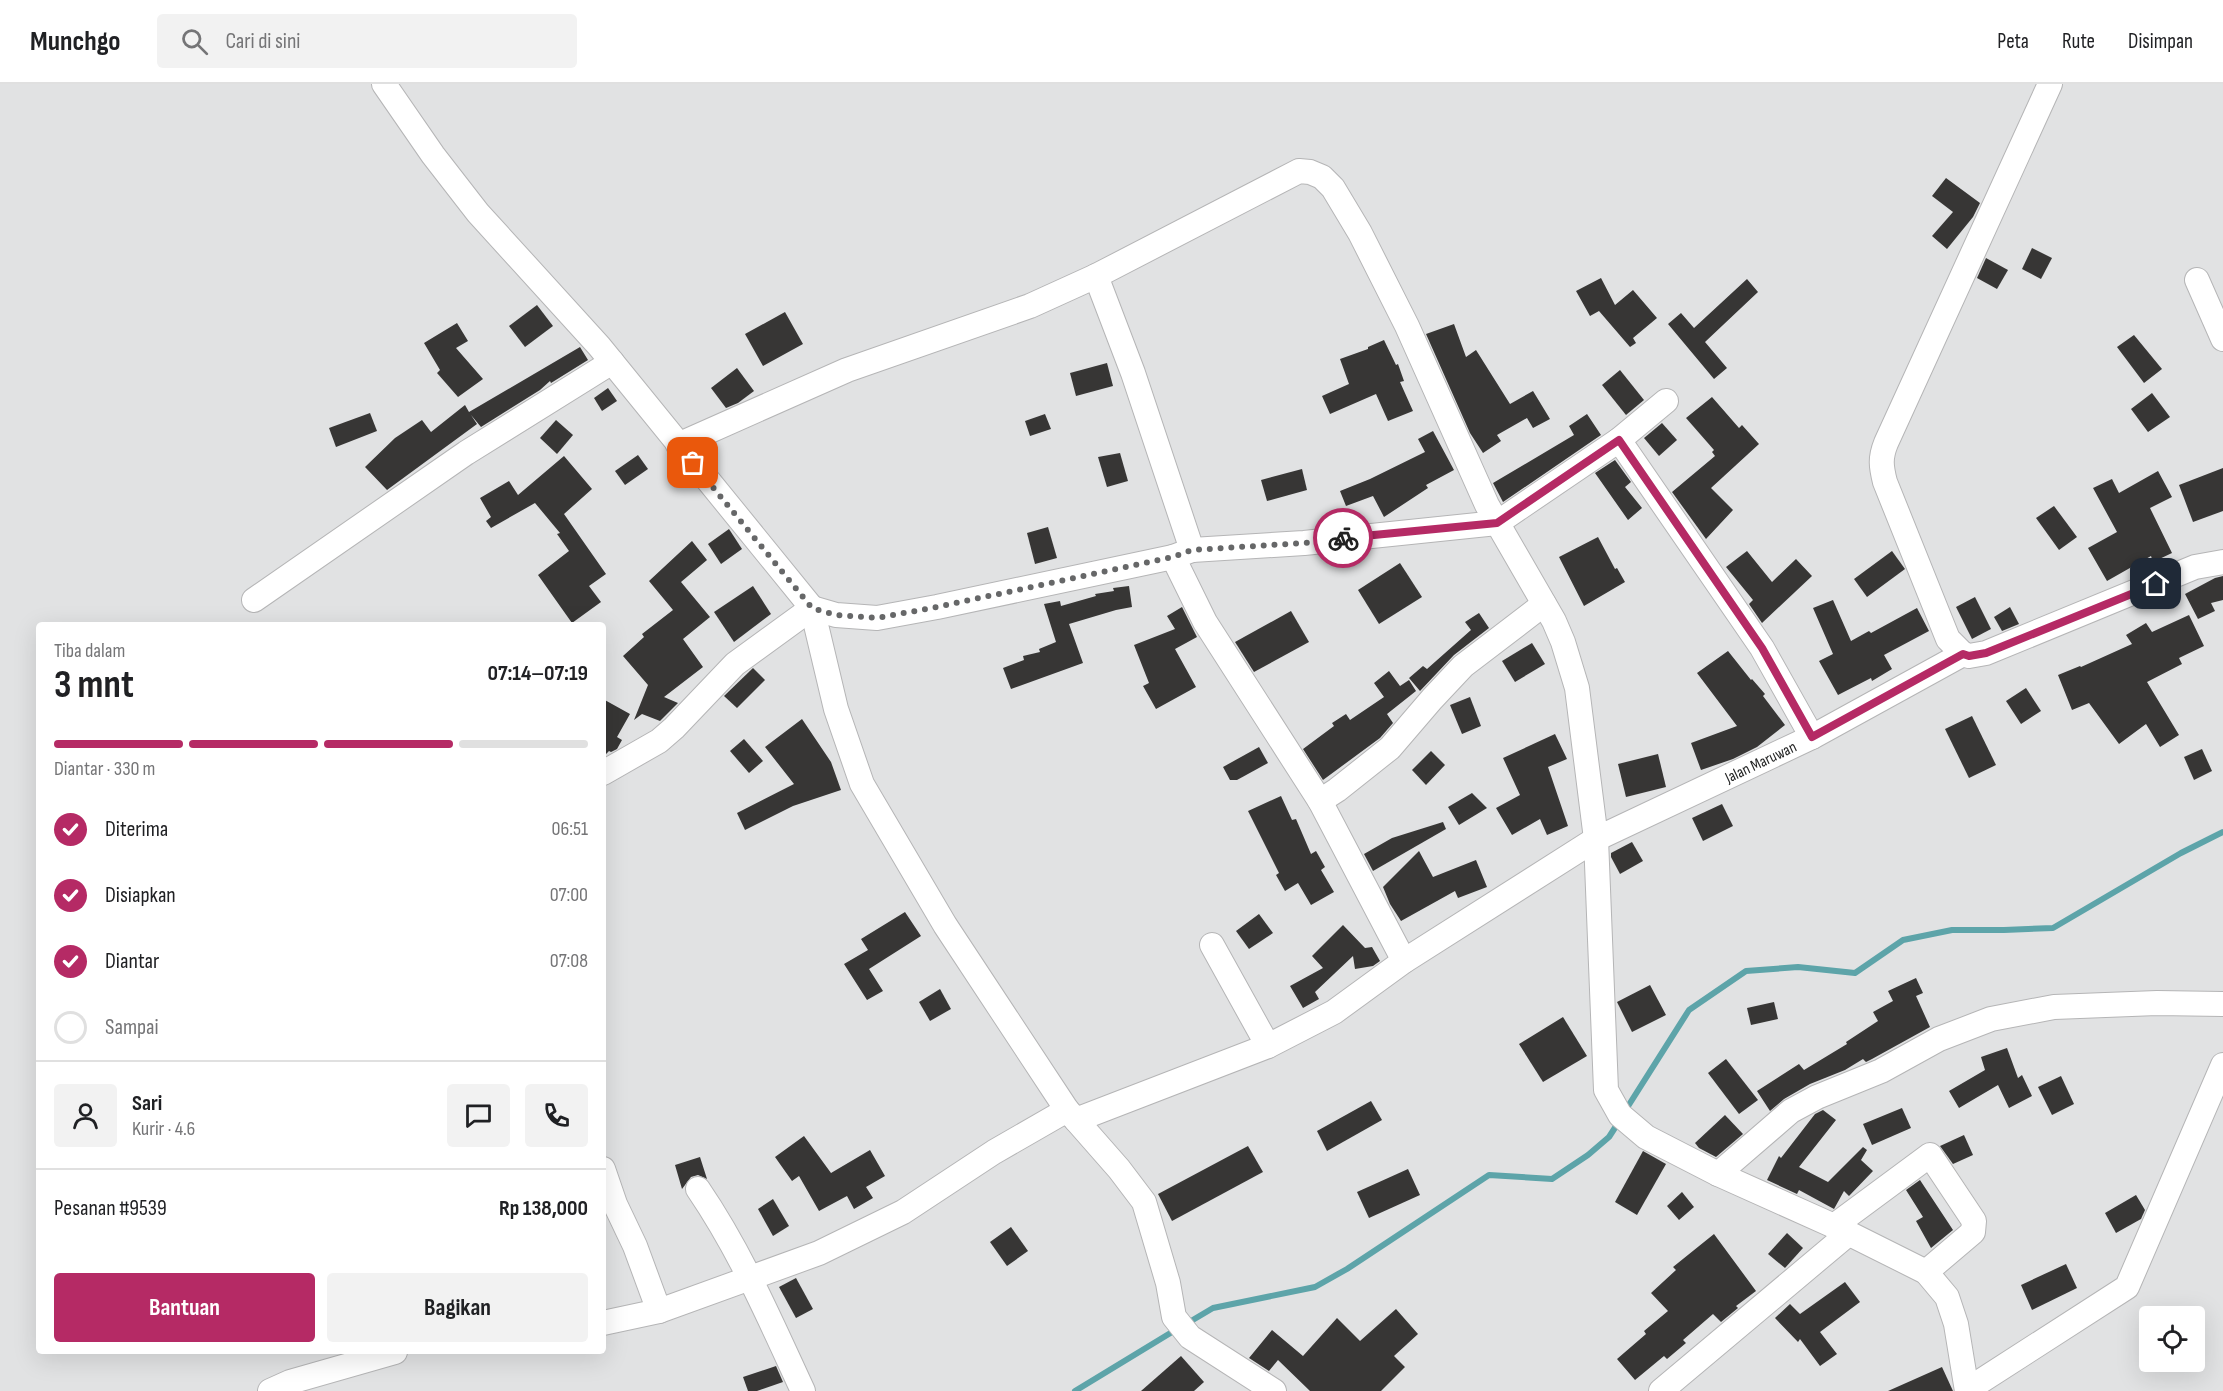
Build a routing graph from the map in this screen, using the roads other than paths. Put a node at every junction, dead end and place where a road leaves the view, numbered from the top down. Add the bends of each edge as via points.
1 (384, 84) edge
2 (2050, 84) edge
3 (1096, 276) junction
4 (2197, 280) dead end
5 (2223, 339) edge
6 (612, 362) junction
7 (1666, 401) dead end
8 (1619, 440) junction
9 (678, 445) junction
10 (1497, 523) junction
11 (1182, 553) junction
12 (2223, 562) edge
13 (254, 600) dead end
14 (1544, 604) junction
15 (812, 608) junction
16 (1963, 654) junction
17 (1812, 737) junction
18 (606, 771) edge
19 (1320, 801) junction
20 (1596, 839) junction
21 (1212, 945) dead end
22 (1404, 961) junction
23 (2223, 1004) edge
24 (1268, 1046) junction
25 (2223, 1065) edge
26 (1072, 1115) junction
27 (1718, 1174) junction
28 (606, 1178) edge
29 (698, 1189) dead end
30 (1841, 1230) junction
31 (1926, 1272) junction
32 (751, 1277) junction
33 (659, 1311) junction
34 (606, 1322) edge
35 (388, 1354) edge
36 (270, 1391) edge
37 (803, 1391) edge
38 (1274, 1391) edge
39 (1661, 1391) edge
40 (1967, 1391) edge

1 - 6 street via 478,213
2 - 16 street via 1881,459 1880,466 1948,639
3 - 9 street via 1030,306 847,370
3 - 10 street via 1299,171 1322,177 1344,204 1374,260
3 - 11 street via 1133,374
4 - 5 street
6 - 9 street
6 - 13 street via 466,453
7 - 8 street
8 - 10 street
8 - 17 street via 1762,648
9 - 15 street
10 - 11 street
10 - 14 street
11 - 15 street via 877,618 836,615
11 - 19 street via 1205,622
12 - 16 street, Jalan Maruwan via 2195,567 1986,653
14 - 19 street via 1463,666 1390,748
14 - 20 street via 1563,642 1577,688
15 - 18 street via 735,664 658,741
15 - 26 street via 836,709 862,784 945,925
16 - 17 street, Jalan Maruwan
17 - 20 street, Jalan Maruwan
19 - 22 street
20 - 22 street, Jalan Maruwan
20 - 27 street via 1606,1090 1620,1115 1646,1137
21 - 24 street
22 - 24 street, Jalan Maruwan via 1334,1012
23 - 27 street via 2054,1006 1991,1019 1939,1039 1881,1071 1817,1097 1791,1112
24 - 26 street, Jalan Maruwan
25 - 40 street via 2127,1287
26 - 32 street, Jalan Maruwan via 994,1152 903,1212 819,1253
26 - 38 street via 1144,1202 1174,1317 1190,1337
27 - 30 street
28 - 33 street
29 - 32 street
30 - 31 street
30 - 31 street via 1928,1155 1932,1156 1975,1227
30 - 39 street
31 - 40 street via 1947,1297 1956,1324
32 - 33 street, Jalan Maruwan
32 - 37 street
33 - 34 street, Jalan Maruwan
35 - 36 street

